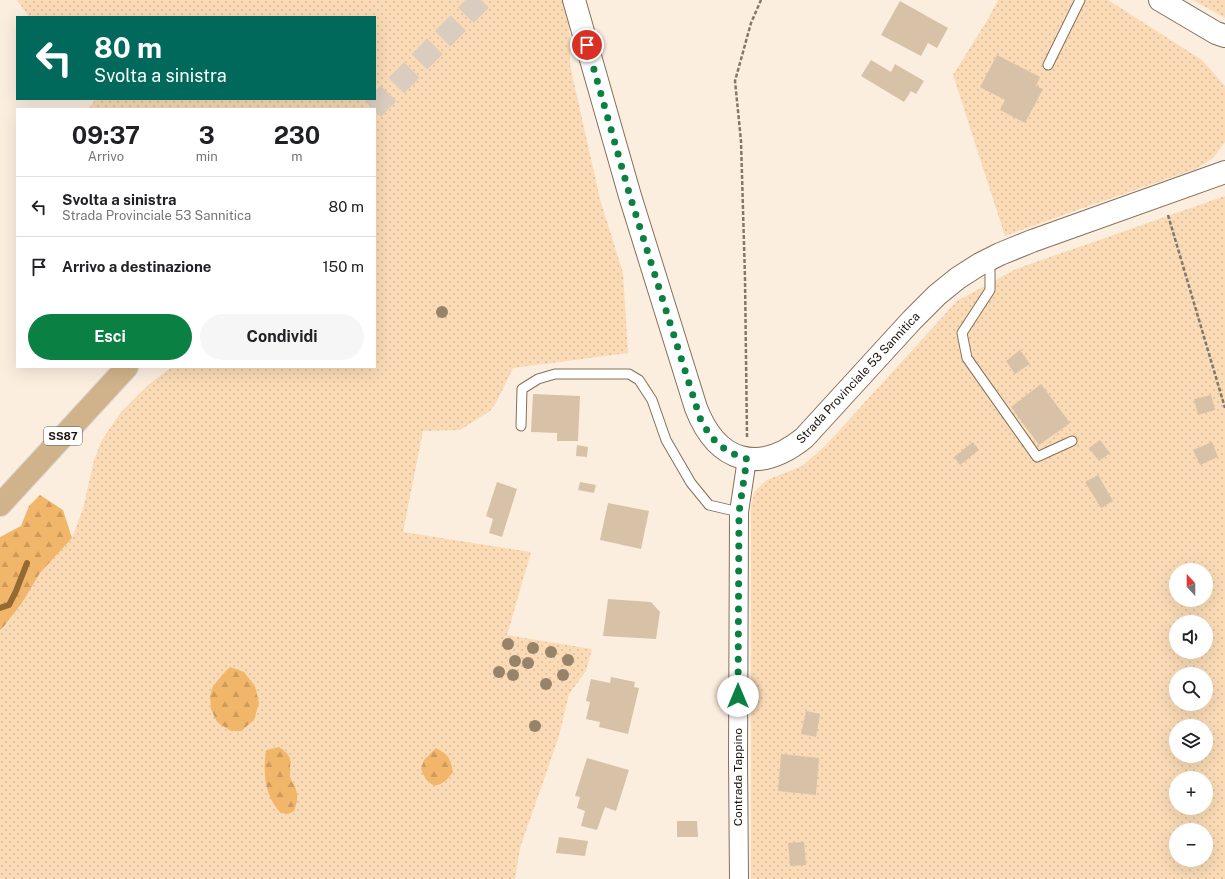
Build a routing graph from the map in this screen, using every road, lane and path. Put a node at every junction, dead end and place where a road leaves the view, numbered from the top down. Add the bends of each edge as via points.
1 (574, 0) edge
2 (761, 0) edge
3 (1080, 0) edge
4 (1160, 0) edge
5 (1222, 38) edge
6 (1048, 65) dead end
7 (1220, 171) edge
8 (1162, 194) junction
9 (990, 259) junction
10 (126, 368) edge
11 (1225, 408) edge
12 (521, 426) dead end
13 (1072, 441) dead end
14 (747, 459) junction
15 (0, 505) edge
16 (739, 512) junction
17 (739, 879) edge

1 - 14 street, Strada Provinciale 53 Sannitica via 630,196 696,408 706,430 714,440 728,451
2 - 14 path via 751,23 735,81 741,141
3 - 6 lane
4 - 5 street
7 - 8 street, Strada Provinciale 53 Sannitica
8 - 9 street, Strada Provinciale 53 Sannitica
8 - 11 path
9 - 13 lane via 990,290 962,333 967,358 1038,457
9 - 14 street, Strada Provinciale 53 Sannitica via 958,278 928,303 804,438 776,455 759,460
10 - 15 main road, SS87
12 - 16 lane via 522,389 538,379 555,374 629,374 639,380 652,400 666,440 691,483 709,505
14 - 16 street, Contrada Tappino
16 - 17 street, Contrada Tappino

